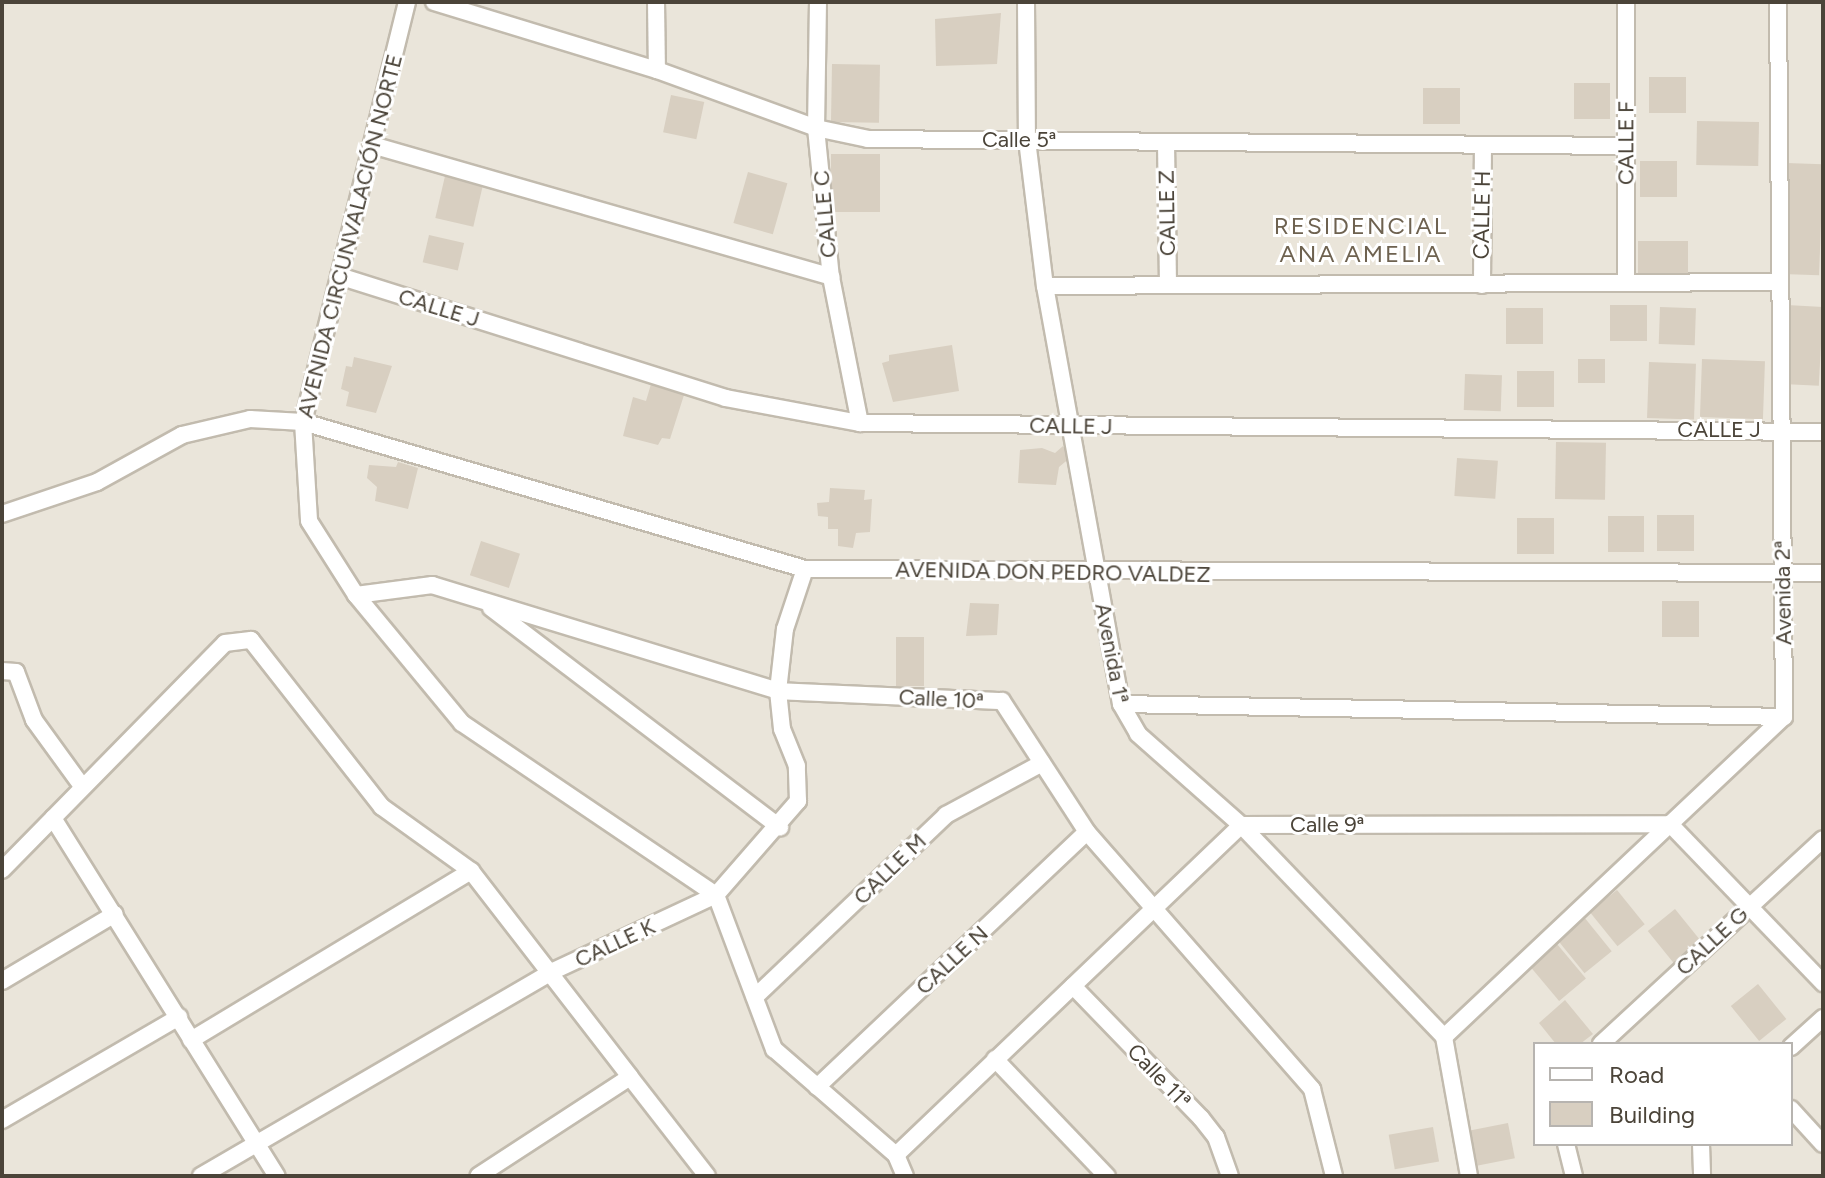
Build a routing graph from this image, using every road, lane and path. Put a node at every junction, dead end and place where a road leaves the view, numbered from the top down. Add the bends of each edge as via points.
1 (407, 2) edge
2 (434, 2) edge
3 (656, 2) edge
4 (818, 2) edge
5 (1026, 2) edge
6 (1626, 2) edge
7 (1778, 2) edge
8 (657, 70) junction
9 (816, 128) junction
10 (1027, 140) junction
11 (1166, 142) junction
12 (372, 145) junction
13 (1483, 145) junction
14 (1626, 146) junction
15 (339, 276) junction
16 (831, 277) junction
17 (1777, 282) junction
18 (1626, 283) junction
19 (1168, 285) junction
20 (1482, 285) junction
21 (1045, 286) junction
22 (303, 422) junction
23 (860, 423) junction
24 (1069, 426) junction
25 (1779, 431) junction
26 (1823, 432) edge
27 (2, 514) edge
28 (805, 569) junction
29 (1784, 573) junction
30 (1823, 573) edge
31 (1097, 574) junction
32 (356, 595) junction
33 (482, 601) junction
34 (2, 671) edge
35 (778, 691) junction
36 (1121, 704) junction
37 (1784, 717) junction
38 (1042, 763) junction
39 (82, 786) junction
40 (53, 818) junction
41 (1670, 824) junction
42 (1241, 825) junction
43 (780, 827) junction
44 (1087, 832) junction
45 (1823, 839) edge
46 (2, 870) edge
47 (471, 871) junction
48 (716, 895) junction
49 (1752, 903) junction
50 (1155, 907) junction
51 (115, 914) junction
52 (553, 971) junction
53 (2, 981) edge
54 (1823, 983) edge
55 (1073, 986) junction
56 (755, 997) junction
57 (179, 1017) junction
58 (1823, 1018) edge
59 (1444, 1037) junction
60 (191, 1040) junction
61 (1603, 1042) edge
62 (1793, 1045) edge
63 (995, 1059) junction
64 (630, 1077) junction
65 (817, 1087) junction
66 (1793, 1111) edge
67 (2, 1120) edge
68 (258, 1144) junction
69 (1823, 1144) edge
70 (1566, 1146) edge
71 (1701, 1146) edge
72 (896, 1155) junction
73 (201, 1176) edge
74 (277, 1176) edge
75 (478, 1176) edge
76 (707, 1176) edge
77 (905, 1176) edge
78 (1107, 1176) edge
79 (1230, 1176) edge
80 (1334, 1176) edge
81 (1469, 1176) edge
82 (1574, 1176) edge
83 (1702, 1176) edge

1 - 12 street, AVENIDA CIRCUNVALACIÓN NORTE
2 - 8 street, Calle 5ª
3 - 8 street
4 - 9 street, CALLE C
5 - 10 street, Avenida 1ª
6 - 14 street, CALLE F
7 - 17 street, Avenida 2ª
8 - 9 street, Calle 5ª
9 - 10 street, Calle 5ª via 882,140
9 - 16 street, CALLE C
10 - 11 street, Calle 5ª
10 - 21 street, Avenida 1ª
11 - 13 street, Calle 5ª
11 - 19 street, CALLE Z
12 - 15 street, AVENIDA CIRCUNVALACIÓN NORTE
12 - 16 street
13 - 14 street, Calle 5ª
13 - 20 street, CALLE H
14 - 18 street, CALLE F
15 - 22 street, AVENIDA CIRCUNVALACIÓN NORTE
15 - 23 street, CALLE J via 726,398
16 - 23 street, CALLE C
17 - 18 street
17 - 25 street, Avenida 2ª
18 - 20 street
19 - 20 street
19 - 21 street
21 - 24 street, Avenida 1ª
22 - 27 street, AVENIDA DON PEDRO VALDEZ via 213,424 97,482
22 - 28 street, AVENIDA DON PEDRO VALDEZ
22 - 32 street, AVENIDA CIRCUNVALACIÓN NORTE via 309,521
23 - 24 street, CALLE J
24 - 25 street, CALLE J
24 - 31 street, Avenida 1ª
25 - 26 street, CALLE J
25 - 29 street, Avenida 2ª
28 - 31 street, AVENIDA DON PEDRO VALDEZ
28 - 35 street, CALLE K via 785,629
29 - 30 street, AVENIDA DON PEDRO VALDEZ
29 - 31 street, AVENIDA DON PEDRO VALDEZ
29 - 37 street, Avenida 2ª
31 - 36 street, Avenida 1ª
32 - 33 street, Calle 10ª via 432,585
32 - 48 street, AVENIDA CIRCUNVALACIÓN NORTE via 462,723
33 - 35 street, Calle 10ª
33 - 43 street
34 - 39 street via 16,672 34,720
35 - 38 street, Calle 10ª via 1002,701
35 - 43 street, CALLE K via 782,729 800,786 798,801
36 - 37 street
36 - 42 street, Avenida 1ª via 1138,734
37 - 41 street
38 - 44 street, Calle 10ª
38 - 56 street, CALLE M via 946,815
39 - 40 street
39 - 47 street via 225,643 251,640 382,807
40 - 46 street
40 - 51 street
41 - 42 street, Calle 9ª
41 - 49 street
41 - 59 street
42 - 50 street
42 - 59 street, Avenida 1ª
43 - 48 street, CALLE K
44 - 50 street, Calle 10ª
44 - 65 street, CALLE N
45 - 49 street, CALLE G
47 - 52 street
47 - 60 street
48 - 52 street, CALLE K
48 - 56 street
49 - 54 street
49 - 61 street, CALLE G
50 - 55 street
50 - 80 street, Calle 10ª via 1312,1089
51 - 53 street
51 - 57 street
52 - 64 street
52 - 68 street, CALLE K
55 - 63 street
55 - 79 street, Calle 11ª via 1201,1118 1216,1137
56 - 65 street via 774,1049
57 - 60 street
57 - 67 street
58 - 62 street
59 - 81 street
60 - 68 street
63 - 72 street
63 - 78 street
64 - 75 street
64 - 76 street
65 - 72 street
66 - 69 street
68 - 73 street, CALLE K
68 - 74 street
70 - 82 street
71 - 83 street
72 - 77 street

